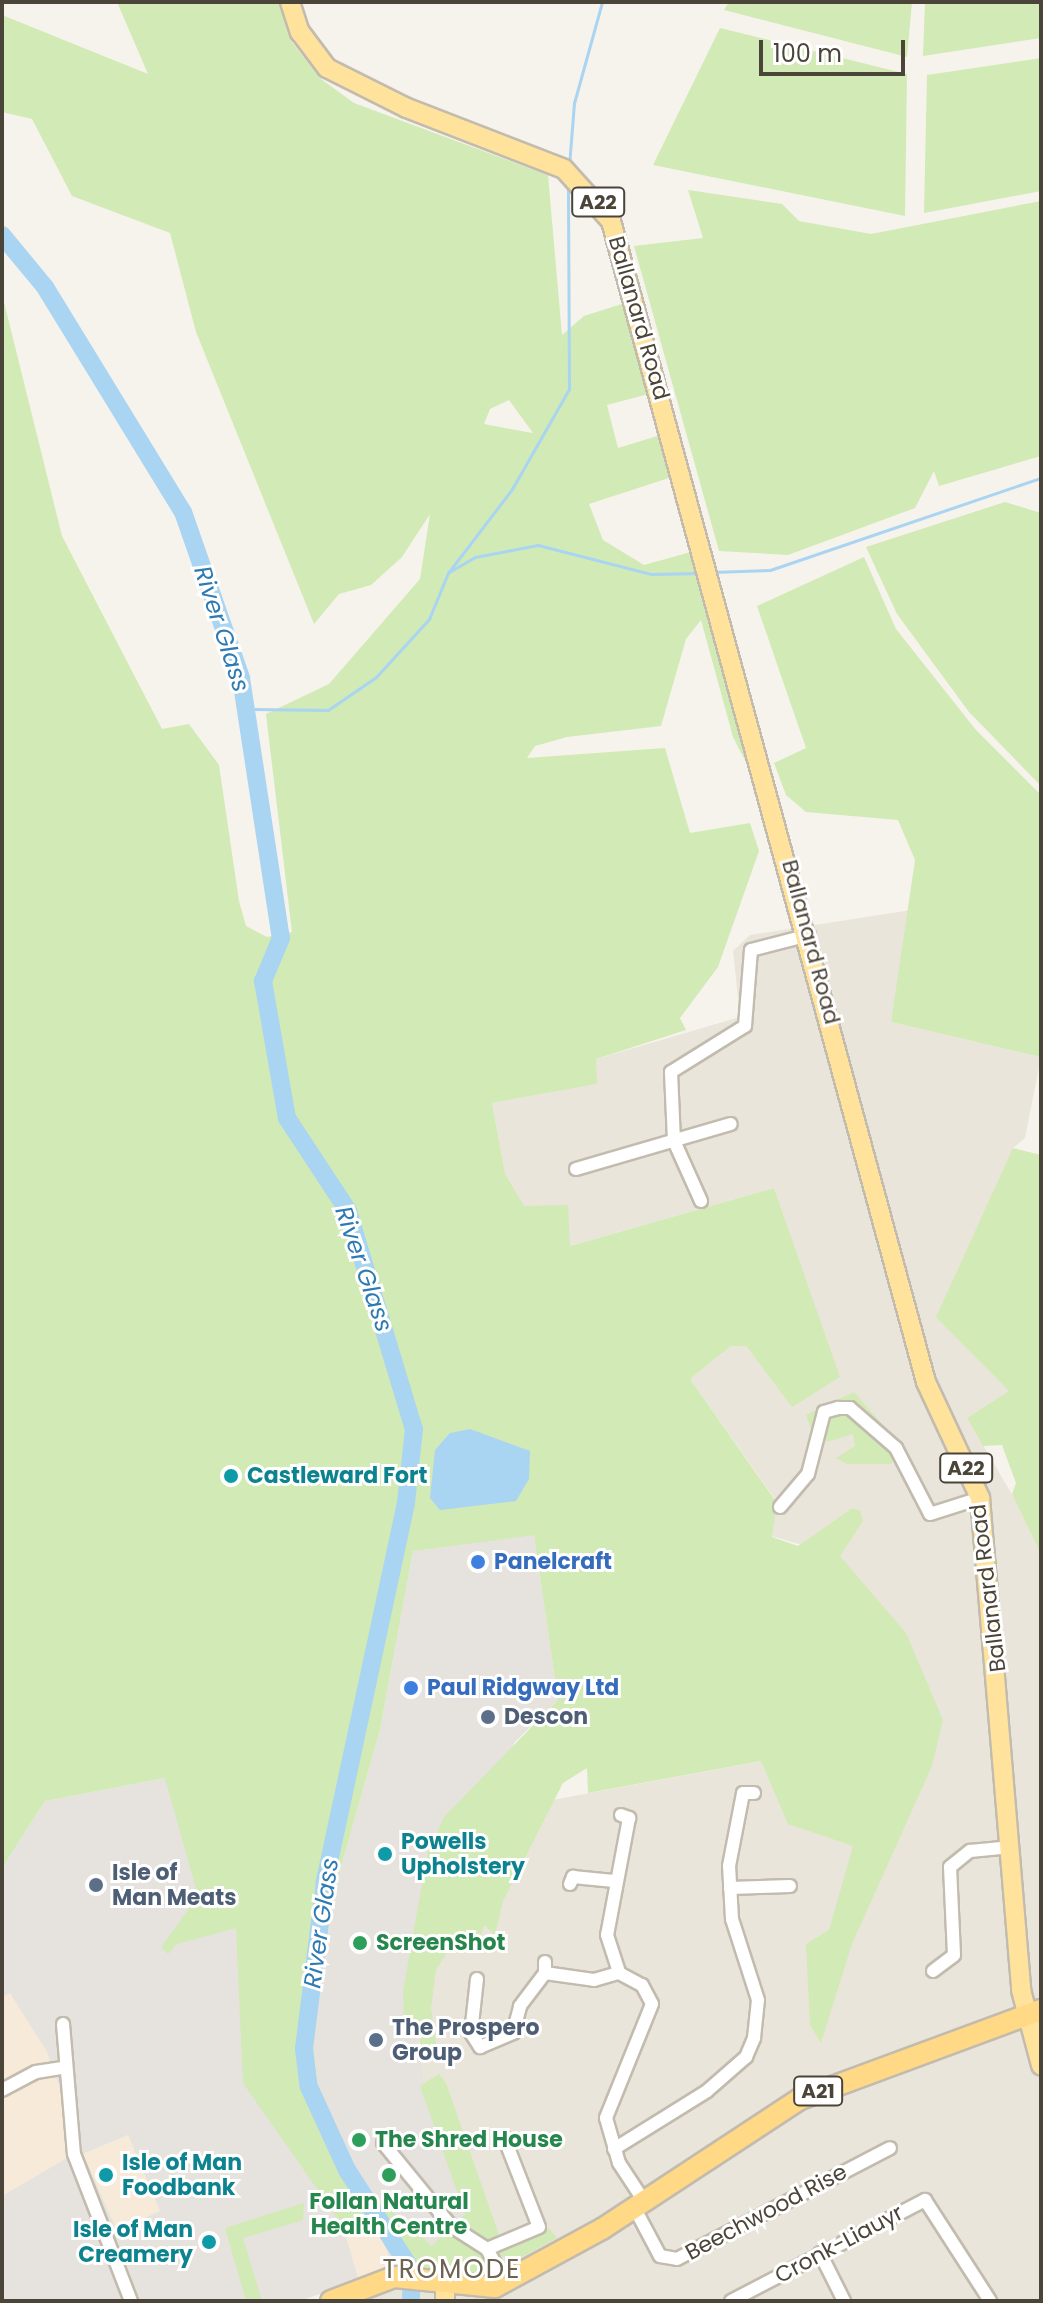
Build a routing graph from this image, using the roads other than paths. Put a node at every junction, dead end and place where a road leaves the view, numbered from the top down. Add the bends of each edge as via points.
1 (290, 2) edge
2 (809, 935) junction
3 (731, 1124) dead end
4 (674, 1141) junction
5 (576, 1169) dead end
6 (701, 1201) dead end
7 (980, 1498) junction
8 (780, 1507) dead end
9 (754, 1793) dead end
10 (621, 1815) dead end
11 (1012, 1847) junction
12 (572, 1877) dead end
13 (614, 1881) junction
14 (790, 1886) dead end
15 (730, 1888) junction
16 (933, 1971) dead end
17 (619, 1973) junction
18 (477, 1979) dead end
19 (1034, 2014) edge
20 (63, 2024) dead end
21 (1041, 2065) edge
22 (66, 2067) junction
23 (2, 2090) edge
24 (503, 2136) dead end
25 (383, 2143) dead end
26 (890, 2148) dead end
27 (614, 2149) junction
28 (639, 2204) junction
29 (487, 2249) junction
30 (820, 2253) junction
31 (505, 2282) junction
32 (445, 2294) edge
33 (131, 2301) edge
34 (331, 2301) edge
35 (731, 2301) edge
36 (844, 2301) edge
37 (990, 2301) edge

1 - 2 main road, Ballanard Road / A22 via 300,32 327,68 407,108 564,169 593,194 611,221
2 - 4 street via 751,950 745,1026 671,1072
2 - 7 main road, Ballanard Road / A22 via 926,1382
3 - 4 street
4 - 5 street
4 - 6 street
7 - 8 street via 930,1514 896,1448 850,1408 838,1408 824,1412 808,1474
7 - 11 main road, Ballanard Road / A22
9 - 15 street via 743,1793
10 - 13 street via 629,1818
11 - 16 street via 970,1851 950,1867 954,1955
11 - 19 main road, Ballanard Road / A22
12 - 13 street
13 - 17 street via 607,1935
14 - 15 street
15 - 27 street via 737,1938 758,2000 746,2057 707,2091
17 - 18 street via 594,1980 545,1968 520,2006 515,2038 480,2047 473,2043
17 - 27 street via 642,1985 652,2004 607,2106
19 - 21 main road, Ballanard Road / A22
19 - 28 highway, A21 via 843,2079
20 - 22 street
22 - 23 street via 36,2072
22 - 33 street via 74,2154
24 - 29 street via 539,2227
25 - 29 street via 451,2226
26 - 28 street, Beechwood Rise via 873,2150 677,2259 654,2250
27 - 28 street, Beechwood Rise
28 - 31 highway, A21
29 - 31 street
30 - 35 street, Cronk-Liauyr
30 - 36 street
30 - 37 street, Cronk-Liauyr via 925,2200
31 - 32 highway, A21
32 - 34 highway, A21 via 399,2277

